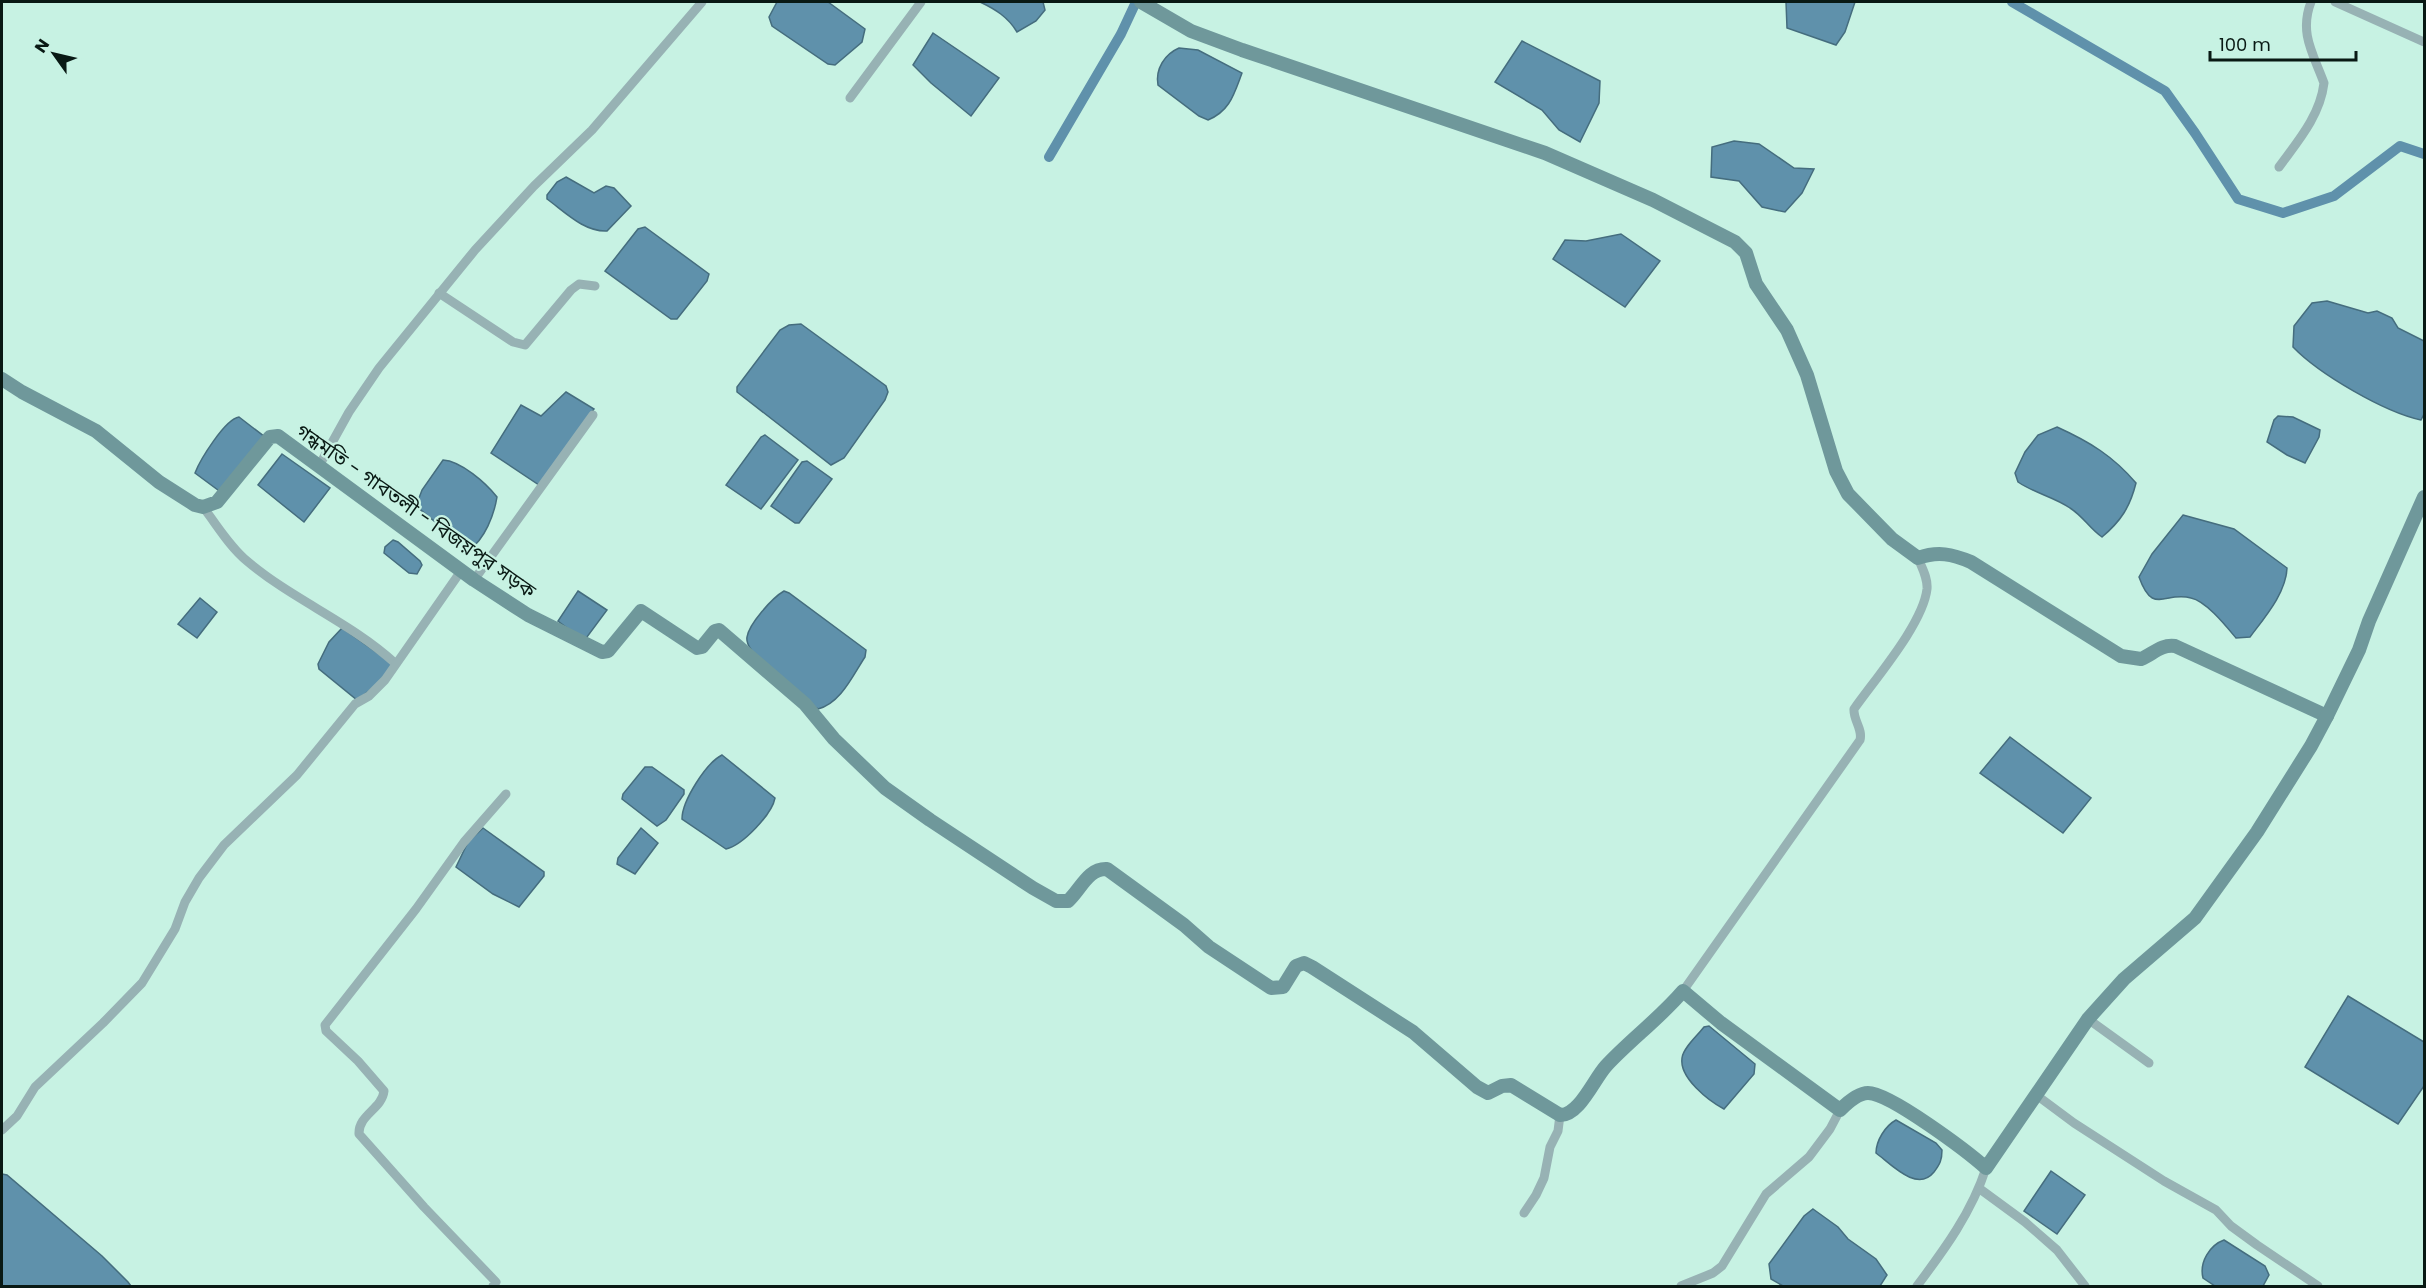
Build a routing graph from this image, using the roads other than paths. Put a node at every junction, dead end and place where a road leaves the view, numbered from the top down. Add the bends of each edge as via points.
1 (702, 2) edge
2 (921, 2) edge
3 (2311, 2) edge
4 (2335, 2) edge
5 (1144, 4) edge
6 (2424, 42) edge
7 (850, 98) dead end
8 (2278, 167) dead end
9 (595, 286) dead end
10 (440, 293) junction
11 (2, 379) edge
12 (593, 415) dead end
13 (319, 466) junction
14 (2424, 497) edge
15 (203, 507) junction
16 (1918, 558) junction
17 (461, 571) junction
18 (474, 580) junction
19 (395, 663) junction
20 (2327, 716) junction
21 (506, 794) dead end
22 (1683, 991) junction
23 (2088, 1019) junction
24 (2150, 1063) dead end
25 (2035, 1094) junction
26 (1840, 1110) junction
27 (1560, 1115) junction
28 (2, 1130) edge
29 (1986, 1168) junction
30 (1980, 1189) junction
31 (1524, 1213) dead end
32 (493, 1287) edge
33 (1681, 1287) edge
34 (1917, 1287) edge
35 (2085, 1287) edge
36 (2318, 1287) edge

1 - 10 street via 592,130 526,194
2 - 7 street
3 - 8 street via 2305,35 2323,89 2308,127
4 - 6 street
5 - 16 main road via 1191,30 1232,46 1545,153 1653,200 1735,242 1746,253 1756,284 1787,330 1807,375 1836,471 1848,494 1892,539
9 - 10 street via 579,284 571,290 525,345 513,342
10 - 13 street via 373,377
11 - 15 main road via 96,431 159,482
12 - 18 street
13 - 15 main road, গন্ধমতি - গাবতলী - বিজয়পুর সড়ক via 274,435 217,502
13 - 17 main road, গন্ধমতি - গাবতলী - বিজয়পুর সড়ক
14 - 20 main road
15 - 19 street via 248,562 347,626
16 - 20 main road via 1946,553 1971,562 2121,656 2141,659 2167,645 2175,646
16 - 22 street via 1927,590 1917,623 1854,709 1860,740
17 - 18 main road, গন্ধমতি - গাবতলী - বিজয়পুর সড়ক
17 - 19 street
18 - 27 main road, গন্ধমতি - গাবতলী - বিজয়পুর সড়ক via 528,615 602,652 608,651 641,611 697,648 719,630 805,704 834,739 885,788 1033,888 1056,901 1068,901 1090,873 1107,869 1209,947 1271,988 1283,987 1296,966 1304,963 1413,1032 1477,1088 1488,1094 1511,1085
19 - 28 street via 385,681 354,706 297,775 224,845 199,878 175,930 142,983 35,1087 17,1116
20 - 23 main road via 2257,832 2195,918 2124,980
21 - 32 street via 464,842 325,1025 326,1031 384,1091 382,1101 369,1113 359,1134 496,1282
22 - 26 main road
22 - 27 main road via 1606,1066 1575,1109
23 - 24 street
23 - 25 main road
25 - 29 main road
25 - 36 street via 2164,1181 2216,1210 2231,1226
26 - 29 main road via 1861,1094 1877,1095 1928,1125
26 - 33 street via 1809,1157 1766,1194 1722,1266
27 - 31 street via 1544,1178
29 - 30 street
30 - 34 street
30 - 35 street via 2057,1250

